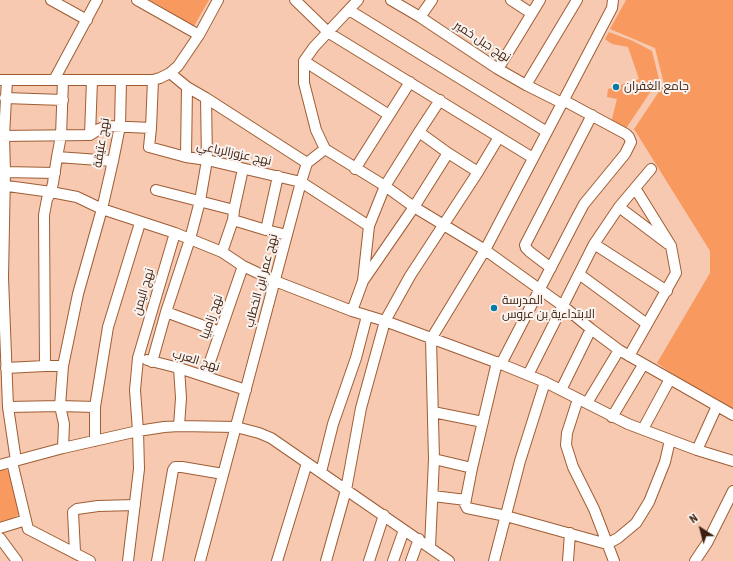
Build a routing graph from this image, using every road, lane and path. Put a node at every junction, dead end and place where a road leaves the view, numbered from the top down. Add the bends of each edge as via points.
1 (52, 0) edge
2 (97, 0) edge
3 (137, 0) edge
4 (218, 0) edge
5 (295, 0) edge
6 (358, 0) edge
7 (391, 0) edge
8 (432, 0) edge
9 (511, 0) edge
10 (540, 0) edge
11 (577, 0) edge
12 (613, 0) edge
13 (349, 10) junction
14 (531, 13) junction
15 (420, 18) junction
16 (87, 20) junction
17 (329, 33) junction
18 (199, 34) junction
19 (304, 61) junction
20 (498, 69) junction
21 (170, 73) junction
22 (3, 80) edge
23 (59, 80) junction
24 (92, 80) junction
25 (121, 80) junction
26 (153, 80) junction
27 (410, 82) junction
28 (526, 85) junction
29 (187, 87) junction
30 (5, 98) junction
31 (206, 98) junction
32 (62, 100) junction
33 (440, 100) junction
34 (563, 102) junction
35 (389, 115) junction
36 (592, 115) junction
37 (120, 126) junction
38 (151, 128) junction
39 (418, 132) junction
40 (547, 132) junction
41 (2, 136) edge
42 (62, 136) junction
43 (90, 136) junction
44 (498, 137) junction
45 (325, 149) junction
46 (448, 153) junction
47 (56, 157) junction
48 (186, 157) junction
49 (534, 158) junction
50 (207, 160) junction
51 (113, 161) junction
52 (307, 163) junction
53 (243, 169) junction
54 (355, 169) junction
55 (650, 169) dead end
56 (5, 172) junction
57 (478, 172) junction
58 (55, 173) junction
59 (278, 176) junction
60 (301, 182) junction
61 (2, 185) edge
62 (385, 186) junction
63 (635, 188) junction
64 (156, 190) dead end
65 (51, 192) junction
66 (200, 201) junction
67 (414, 206) junction
68 (619, 207) junction
69 (102, 209) junction
70 (234, 215) junction
71 (140, 223) junction
72 (443, 225) junction
73 (369, 226) junction
74 (266, 230) junction
75 (175, 233) junction
76 (287, 235) junction
77 (190, 239) junction
78 (594, 244) junction
79 (671, 246) junction
80 (485, 250) junction
81 (222, 252) junction
82 (243, 266) junction
83 (551, 268) junction
84 (579, 274) junction
85 (363, 281) junction
86 (275, 282) junction
87 (539, 290) junction
88 (667, 291) junction
89 (563, 306) junction
90 (352, 311) junction
91 (166, 312) junction
92 (367, 316) junction
93 (385, 321) junction
94 (647, 324) junction
95 (591, 329) junction
96 (220, 332) junction
97 (431, 338) junction
98 (619, 350) junction
99 (629, 356) junction
100 (138, 358) junction
101 (152, 362) junction
102 (499, 363) junction
103 (643, 364) junction
104 (45, 366) junction
105 (63, 366) junction
106 (179, 368) junction
107 (4, 374) edge
108 (528, 375) junction
109 (205, 376) junction
110 (670, 379) junction
111 (545, 382) junction
112 (246, 390) junction
113 (561, 390) junction
114 (582, 401) junction
115 (60, 406) junction
116 (717, 406) junction
117 (8, 407) junction
118 (95, 407) junction
119 (433, 412) junction
120 (733, 415) edge
121 (612, 417) junction
122 (483, 422) junction
123 (179, 426) junction
124 (236, 427) junction
125 (643, 429) junction
126 (138, 431) junction
127 (670, 440) junction
128 (95, 441) junction
129 (62, 448) junction
130 (697, 450) junction
131 (434, 459) junction
132 (14, 461) junction
133 (733, 461) edge
134 (307, 463) junction
135 (0, 465) edge
136 (472, 468) junction
137 (320, 472) junction
138 (223, 474) junction
139 (346, 490) junction
140 (733, 491) edge
141 (432, 496) junction
142 (466, 500) junction
143 (135, 505) junction
144 (384, 515) junction
145 (506, 516) junction
146 (26, 520) junction
147 (0, 528) edge
148 (404, 530) junction
149 (570, 533) junction
150 (0, 538) edge
151 (418, 539) junction
152 (607, 544) junction
153 (430, 547) junction
154 (75, 552) junction
155 (17, 561) edge
156 (90, 561) edge
157 (128, 561) edge
158 (157, 561) edge
159 (200, 561) edge
160 (277, 561) edge
161 (326, 561) edge
162 (369, 561) edge
163 (393, 561) edge
164 (411, 561) edge
165 (449, 561) edge
166 (494, 561) edge
167 (568, 561) edge
168 (614, 561) edge
169 (695, 561) edge

1 - 16 street
2 - 16 street
3 - 18 street
4 - 18 street
5 - 17 street
6 - 13 street
7 - 15 street, نهج جبل خمير
8 - 15 street
9 - 14 street
10 - 14 street
11 - 28 street
12 - 34 street via 612,8
13 - 17 street
13 - 40 street
14 - 20 street
15 - 20 street, نهج جبل خمير
16 - 23 street
17 - 19 street
17 - 27 street
18 - 21 street via 178,66
19 - 35 street
19 - 45 street via 304,83 316,130
20 - 28 street, نهج جبل خمير
21 - 26 street
21 - 29 street
22 - 23 street
22 - 30 street
23 - 24 street
23 - 32 street
24 - 25 street
24 - 43 street
25 - 26 street
25 - 37 street, نهج عتيقة
26 - 38 street, نهج عزوزالرباعي
27 - 33 street
27 - 35 street
28 - 34 street, نهج جبل خمير
29 - 31 street
29 - 48 street
30 - 32 street
30 - 41 street
31 - 50 street
31 - 52 street
32 - 42 street
33 - 39 street
33 - 44 street
34 - 36 street, نهج جبل خمير
34 - 40 street
35 - 54 street
36 - 83 street via 525,245
36 - 83 street, نهج جبل خمير via 626,134 631,142 625,154 582,209
37 - 38 street
37 - 43 street via 104,127
37 - 51 street, نهج عتيقة
38 - 48 street, نهج عزوزالرباعي via 149,147
39 - 46 street
39 - 62 street
40 - 49 street
41 - 42 street
41 - 56 street
42 - 43 street
42 - 47 street
44 - 49 street
44 - 57 street
45 - 52 street
45 - 54 street
46 - 57 street
46 - 67 street
47 - 51 street
47 - 58 street
48 - 50 street, نهج عزوزالرباعي
49 - 80 street
50 - 53 street, نهج عزوزالرباعي
50 - 66 street
51 - 69 street, نهج عتيقة
52 - 60 street, نهج عمر ابن الخطاب
53 - 59 street, نهج عزوزالرباعي
53 - 70 street
54 - 62 street
55 - 63 street
56 - 58 street
56 - 61 street
57 - 72 street
58 - 65 street
59 - 60 street, نهج عزوزالرباعي
59 - 74 street
60 - 73 street, نهج عزوزالرباعي
60 - 76 street, نهج عمر ابن الخطاب
61 - 65 street
61 - 107 street
62 - 67 street
62 - 73 street
63 - 68 street
63 - 79 street
64 - 66 street
65 - 69 street via 77,197
65 - 104 street via 45,204 43,236
66 - 70 street
66 - 77 street
67 - 72 street
67 - 85 street
68 - 78 street
68 - 79 street
69 - 71 street
69 - 105 street, نهج عتيقة via 78,294
70 - 74 street
70 - 81 street
71 - 75 street
71 - 118 street via 108,327
72 - 80 street
72 - 93 street
73 - 85 street
74 - 76 street
75 - 77 street
75 - 100 street, نهج اليمن
76 - 86 street, نهج عمر ابن الخطاب
77 - 81 street
77 - 91 street
78 - 84 street
78 - 88 street
79 - 88 street via 676,273
80 - 87 street
80 - 97 street
81 - 82 street
82 - 86 street
82 - 96 street, نهج زامبيا
83 - 87 street
84 - 89 street
84 - 94 street
85 - 90 street
86 - 90 street
86 - 112 street, نهج عمر ابن الخطاب
87 - 89 street
87 - 102 street
88 - 94 street
89 - 95 street
89 - 108 street
90 - 92 street
91 - 96 street
91 - 101 street
92 - 93 street
92 - 137 street via 356,358 332,424
93 - 97 street
93 - 139 street via 361,408
94 - 99 street
95 - 98 street
95 - 113 street
96 - 109 street, نهج زامبيا
97 - 102 street
97 - 119 street
98 - 99 street
98 - 114 street
99 - 103 street
100 - 101 street, نهج العرب
100 - 126 street, نهج اليمن via 135,390
101 - 106 street, نهج العرب
102 - 108 street
102 - 122 street
103 - 110 street
103 - 121 street
104 - 105 street
104 - 107 street
105 - 115 street, نهج عتيقة
106 - 109 street, نهج العرب
106 - 123 street
107 - 117 street
108 - 111 street
109 - 112 street, نهج العرب
110 - 116 street
110 - 125 street
111 - 113 street
111 - 145 street via 520,460
112 - 124 street, نهج عمر ابن الخطاب
113 - 114 street
114 - 121 street
114 - 152 street via 567,433 566,445
115 - 117 street
115 - 118 street
115 - 129 street, نهج عتيقة via 64,424
116 - 120 street
116 - 130 street
117 - 132 street
118 - 128 street
119 - 122 street
119 - 131 street
121 - 125 street
122 - 136 street
123 - 124 street
123 - 126 street
124 - 134 street via 271,438
124 - 138 street, نهج عمر ابن الخطاب
125 - 127 street
126 - 128 street
126 - 143 street, نهج اليمن via 139,468
127 - 130 street
127 - 152 street via 665,462 649,502 636,523
128 - 129 street
129 - 132 street
130 - 133 street
131 - 136 street
131 - 141 street
132 - 135 street
132 - 146 street
134 - 137 street
134 - 160 street
136 - 142 street
137 - 139 street
138 - 158 street via 175,467
138 - 159 street, نهج عمر ابن الخطاب
139 - 144 street
139 - 161 street
140 - 169 street via 707,544
141 - 142 street
141 - 153 street
142 - 145 street via 467,508
143 - 154 street via 98,506 72,512
143 - 157 street, نهج اليمن
144 - 148 street
144 - 162 street
145 - 149 street
145 - 166 street
146 - 147 street
146 - 154 street via 28,529
148 - 151 street
148 - 163 street
149 - 152 street
149 - 167 street
150 - 155 street
151 - 153 street
151 - 164 street
152 - 168 street
153 - 165 street
154 - 156 street

